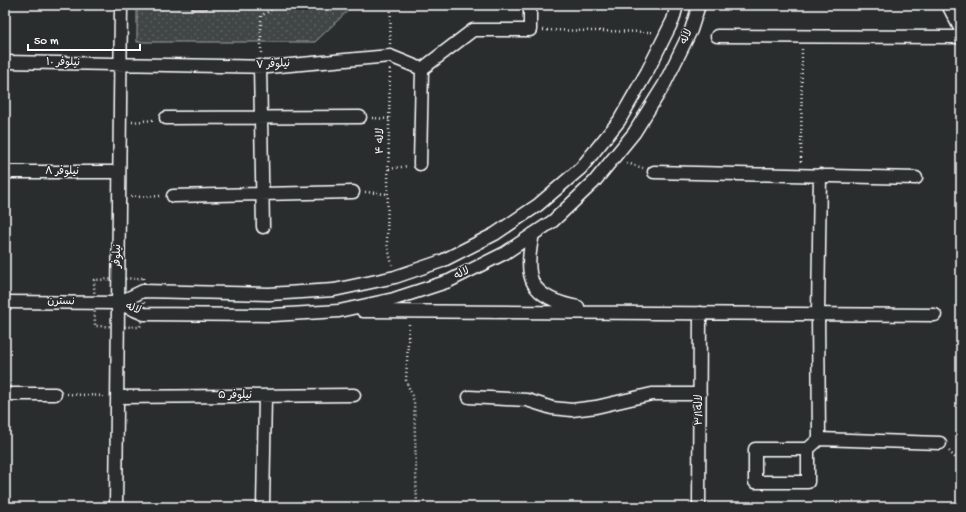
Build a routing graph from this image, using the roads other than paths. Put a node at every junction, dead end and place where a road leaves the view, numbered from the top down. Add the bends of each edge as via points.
1 (121, 5) edge
2 (530, 5) edge
3 (677, 5) edge
4 (698, 5) edge
5 (948, 5) edge
6 (961, 30) edge
7 (717, 36) dead end
8 (961, 37) edge
9 (5, 62) edge
10 (120, 64) junction
11 (260, 66) junction
12 (422, 69) junction
13 (360, 117) road end
14 (166, 118) road end
15 (261, 118) junction
16 (420, 164) road end
17 (5, 172) edge
18 (119, 172) junction
19 (654, 172) road end
20 (820, 175) junction
21 (916, 178) dead end
22 (353, 192) road end
23 (262, 193) junction
24 (174, 196) road end
25 (263, 227) dead end
26 (533, 234) junction
27 (5, 302) edge
28 (118, 303) junction
29 (339, 311) junction
30 (613, 313) junction
31 (700, 314) junction
32 (818, 314) junction
33 (935, 315) dead end
34 (5, 394) edge
35 (55, 394) road end
36 (700, 394) junction
37 (265, 396) junction
38 (354, 396) dead end
39 (117, 397) junction
40 (469, 397) dead end
41 (819, 439) junction
42 (940, 443) road end
43 (808, 449) junction
44 (116, 507) edge
45 (263, 507) edge
46 (700, 507) edge

1 - 10 street, نیلوفر
2 - 12 street via 530,30 473,30
3 - 28 street, لاله via 667,32 619,121 581,168 538,206 495,234 442,261 395,277 334,290 276,294 143,291
4 - 26 street, لاله via 691,30 664,85 634,133 594,182 553,221
5 - 6 street
7 - 8 street
9 - 10 street, نیلوفر ۱۰
10 - 11 street, نیلوفر ۷
10 - 18 street, نیلوفر
11 - 12 street, نیلوفر ۷ via 390,56
11 - 15 street
12 - 16 street
13 - 15 street
14 - 15 street
15 - 23 street
17 - 18 street, نیلوفر ۸
18 - 28 street, نیلوفر
19 - 20 street
20 - 21 street
20 - 32 street
22 - 23 street
23 - 24 street
23 - 25 street
26 - 29 street, لاله via 505,253 449,281 394,300
26 - 30 street via 528,273 539,292 558,303
27 - 28 street, نسترن
28 - 29 street, لاله via 144,314 273,315
28 - 39 street, نیلوفر
29 - 30 street
30 - 31 street
31 - 32 street
31 - 36 street, لاله۳/۱
32 - 33 street
32 - 41 street
34 - 35 street
36 - 40 street via 652,394 572,410 552,408 527,400
36 - 46 street, لاله۳/۱
37 - 38 street, نیلوفر ۵
37 - 39 street, نیلوفر ۵
37 - 45 street
39 - 44 street, نیلوفر
41 - 42 street
41 - 43 street
43 - 43 street via 755,449 755,482 808,482

